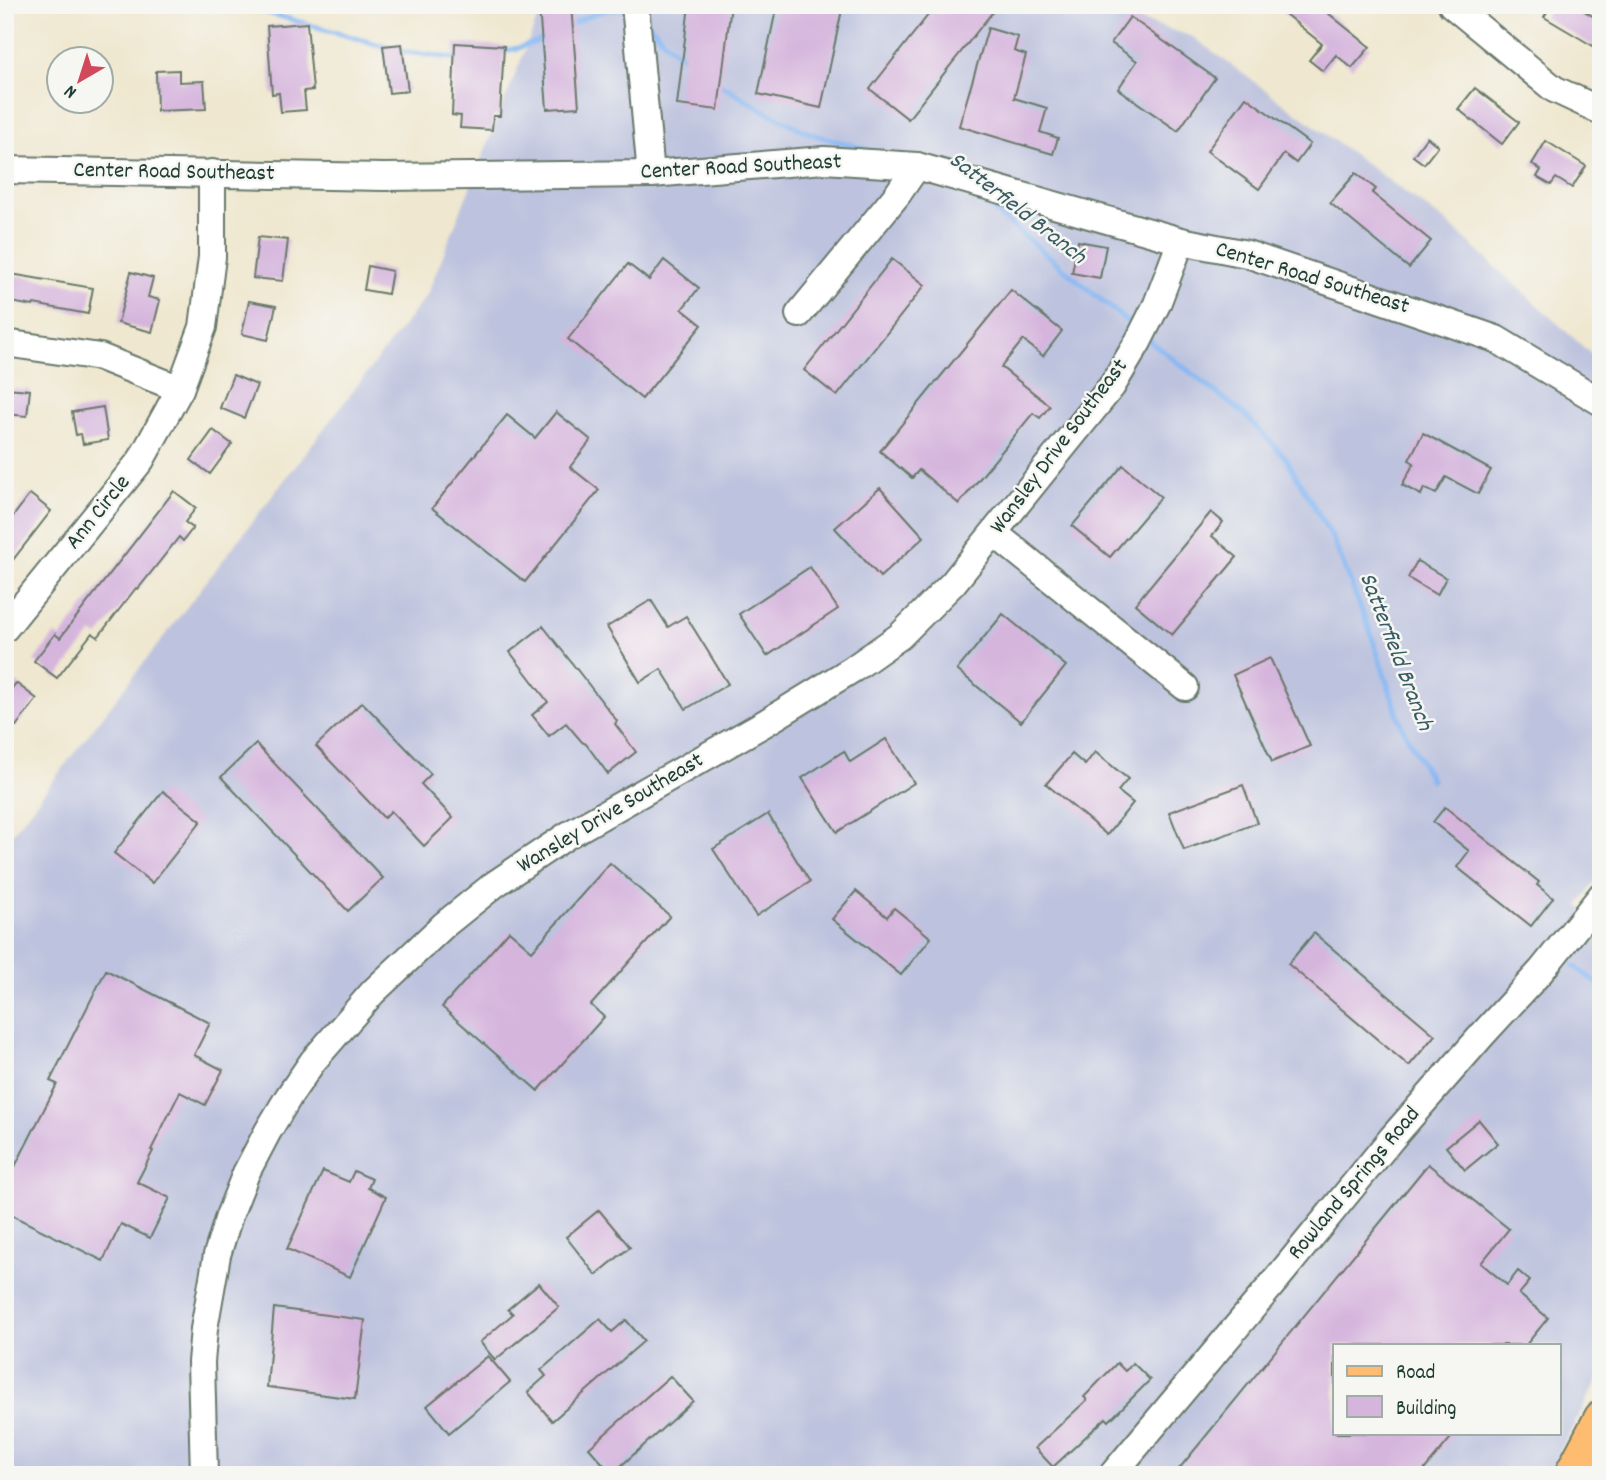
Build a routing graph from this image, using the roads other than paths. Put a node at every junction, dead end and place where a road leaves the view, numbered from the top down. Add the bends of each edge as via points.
1 (635, 5) edge
2 (1452, 5) edge
3 (1601, 111) edge
4 (917, 166) junction
5 (5, 170) edge
6 (212, 173) junction
7 (651, 174) junction
8 (1181, 241) junction
9 (799, 314) dead end
10 (5, 343) edge
11 (180, 389) junction
12 (1601, 402) edge
13 (994, 533) junction
14 (5, 628) edge
15 (1185, 687) dead end
16 (1601, 896) edge
17 (1601, 1418) edge
18 (204, 1475) edge
19 (1112, 1475) edge
20 (1571, 1475) edge

1 - 7 street
2 - 3 street via 1554,89
4 - 7 street, Center Road Southeast via 824,160
4 - 8 street, Center Road Southeast
4 - 9 street
5 - 6 street, Center Road Southeast
6 - 7 street, Center Road Southeast via 384,177
6 - 11 street, Ann Circle via 212,257 203,327
8 - 12 street, Center Road Southeast via 1247,254 1496,339
8 - 13 street, Wansley Drive Southeast via 1157,304 1112,386
10 - 11 street via 100,357
11 - 14 street, Ann Circle via 141,460
13 - 15 street
13 - 18 street, Wansley Drive Southeast via 953,583 900,635 853,669 568,835 467,905 373,992 313,1061 246,1173 225,1229 212,1280 201,1362
16 - 19 street, Rowland Springs Road
17 - 20 main road

